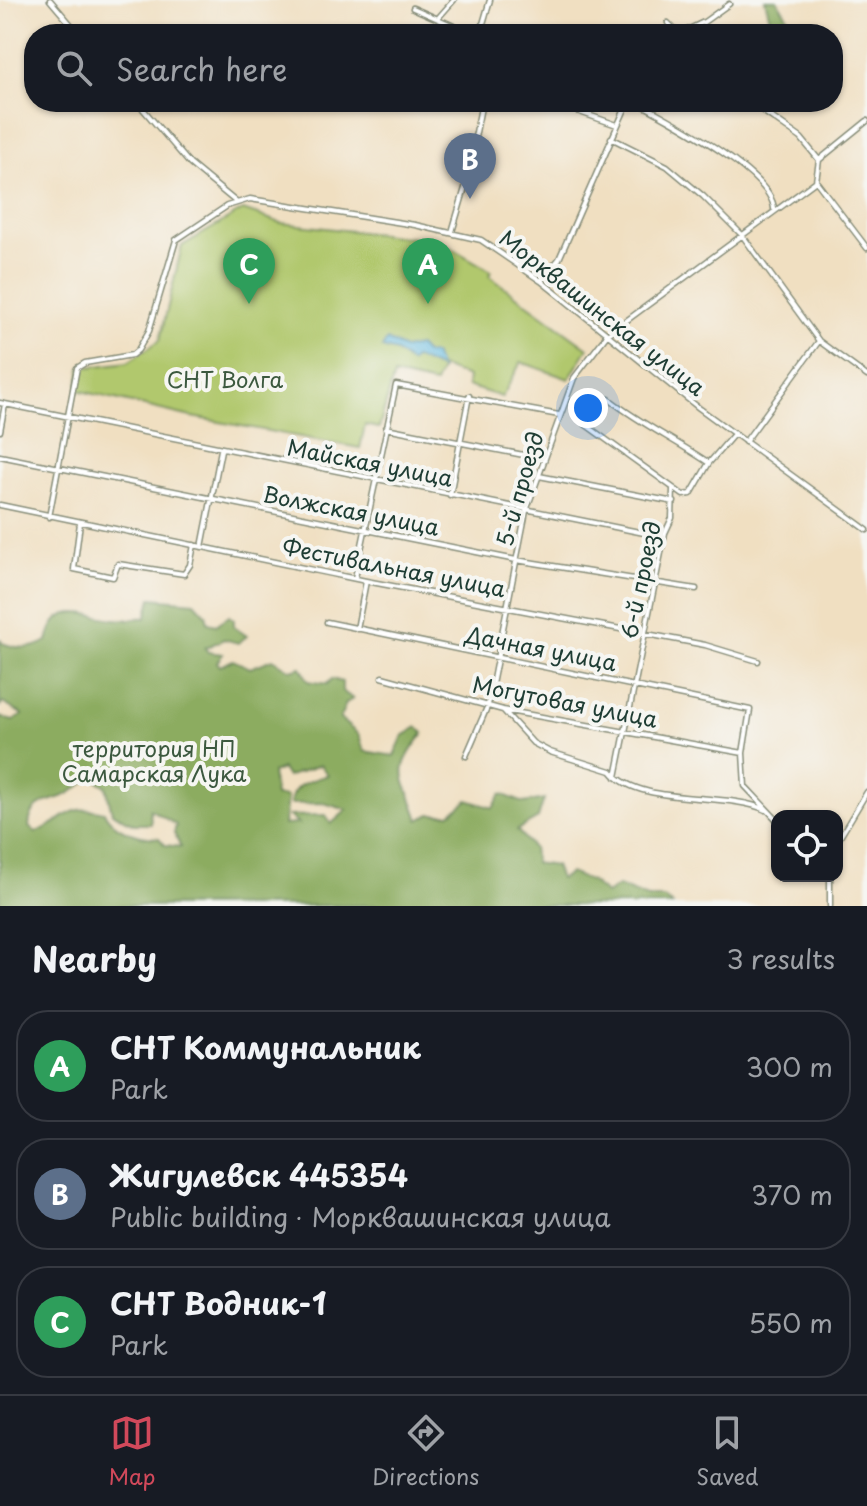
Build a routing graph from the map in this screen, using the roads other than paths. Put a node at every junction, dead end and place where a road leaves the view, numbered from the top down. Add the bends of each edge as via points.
1 (50, 0) edge
2 (454, 0) edge
3 (490, 0) edge
4 (729, 4) dead end
5 (413, 8) dead end
6 (439, 17) junction
7 (70, 24) edge
8 (453, 24) edge
9 (483, 24) edge
10 (700, 24) edge
11 (146, 112) edge
12 (480, 112) edge
13 (580, 112) edge
14 (623, 112) edge
15 (655, 112) edge
16 (764, 112) edge
17 (867, 121) edge
18 (617, 125) junction
19 (611, 138) junction
20 (819, 160) junction
21 (816, 181) junction
22 (236, 202) junction
23 (774, 209) junction
24 (452, 232) junction
25 (742, 235) junction
26 (867, 248) edge
27 (541, 281) junction
28 (607, 335) junction
29 (819, 341) junction
30 (867, 376) edge
31 (469, 396) junction
32 (609, 399) dead end
33 (3, 404) edge
34 (559, 415) junction
35 (69, 417) junction
36 (586, 425) dead end
37 (386, 428) junction
38 (0, 431) edge
39 (735, 434) junction
40 (745, 442) junction
41 (460, 443) junction
42 (221, 450) junction
43 (0, 456) edge
44 (544, 459) junction
45 (709, 463) junction
46 (59, 468) junction
47 (539, 476) junction
48 (375, 480) junction
49 (673, 489) junction
50 (450, 495) junction
51 (211, 499) junction
52 (674, 502) junction
53 (0, 505) edge
54 (526, 511) junction
55 (49, 517) junction
56 (80, 523) junction
57 (365, 530) junction
58 (867, 530) edge
59 (664, 537) junction
60 (194, 545) junction
61 (202, 547) junction
62 (516, 560) junction
63 (355, 578) junction
64 (366, 581) junction
65 (656, 585) junction
66 (696, 589) dead end
67 (507, 606) junction
68 (327, 622) dead end
69 (357, 629) junction
70 (646, 634) junction
71 (497, 658) junction
72 (758, 661) dead end
73 (382, 677) dead end
74 (635, 683) junction
75 (488, 705) junction
76 (503, 710) junction
77 (626, 731) junction
78 (743, 753) junction
79 (466, 756) dead end
80 (616, 777) junction
81 (867, 792) edge
82 (768, 811) junction
83 (771, 814) edge
84 (843, 832) edge
85 (830, 882) edge
86 (830, 906) edge

1 - 7 street
2 - 6 street
3 - 9 street
4 - 10 street
5 - 6 street
6 - 8 street
11 - 22 street via 190,164
12 - 24 street
13 - 18 street
14 - 18 street
15 - 23 street via 732,160 767,191
16 - 20 street via 801,138
17 - 20 street
18 - 19 street
19 - 25 street via 667,166
19 - 27 street via 559,259
20 - 21 street
21 - 23 street, 5-й проезд
21 - 26 street
22 - 24 street, Морквашинская улица via 250,199
22 - 35 street via 176,240 149,331 138,350 123,358 79,365
23 - 25 street, 5-й проезд
24 - 27 street, Морквашинская улица via 481,240
25 - 28 street, 5-й проезд
25 - 29 street
27 - 28 street, Морквашинская улица
28 - 34 street, 5-й проезд via 574,378
28 - 39 street, Морквашинская улица
29 - 30 street
29 - 40 street
31 - 34 street
31 - 37 street via 396,385
31 - 41 street
32 - 45 street
33 - 35 street, Майская улица
33 - 38 street
34 - 44 street, 5-й проезд
35 - 42 street, Майская улица
35 - 46 street
36 - 49 street
37 - 41 street
37 - 48 street
39 - 40 street, Морквашинская улица
39 - 45 street
40 - 58 street, Морквашинская улица
41 - 44 street
41 - 50 street
42 - 48 street, Майская улица
42 - 51 street
43 - 46 street, Волжская улица
44 - 47 street, 5-й проезд
45 - 49 street via 691,494
46 - 51 street, Волжская улица
46 - 55 street
47 - 52 street
47 - 54 street, 5-й проезд
48 - 50 street, Майская улица
48 - 57 street
49 - 52 street, 6-й проезд
50 - 54 street, Майская улица
51 - 57 street, Волжская улица
51 - 61 street
52 - 59 street, 6-й проезд
53 - 55 street, Фестивальная улица
54 - 59 street, Майская улица
54 - 62 street, 5-й проезд
55 - 56 street, Фестивальная улица
56 - 60 street, Фестивальная улица
56 - 60 street via 74,569 106,577 113,577 118,564 184,574
57 - 62 street, Волжская улица
57 - 63 street
59 - 65 street, 6-й проезд
60 - 61 street, Фестивальная улица
61 - 63 street, Фестивальная улица
62 - 65 street, Волжская улица
62 - 67 street, 5-й проезд
63 - 64 street, Фестивальная улица
64 - 67 street, Фестивальная улица
64 - 69 street
65 - 66 street, Волжская улица
65 - 70 street, 6-й проезд
67 - 70 street, Фестивальная улица
67 - 71 street, 5-й проезд
68 - 69 street, Дачная улица
69 - 71 street, Дачная улица
70 - 72 street, Фестивальная улица
70 - 74 street, 6-й проезд
71 - 74 street, Дачная улица
71 - 75 street, 5-й проезд
73 - 75 street, Могутовая улица
74 - 77 street, 6-й проезд
74 - 78 street, Дачная улица via 750,710
75 - 76 street, Могутовая улица
75 - 79 street, 5-й проезд
76 - 77 street, Могутовая улица
76 - 80 street via 533,743
77 - 78 street, Могутовая улица
77 - 80 street, 6-й проезд
78 - 82 street via 745,786
80 - 82 street via 660,795 740,801
81 - 84 street
82 - 83 street
85 - 86 street

